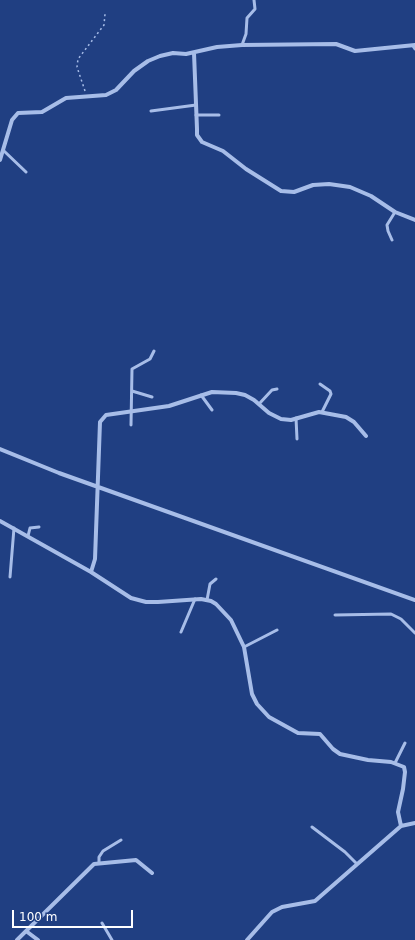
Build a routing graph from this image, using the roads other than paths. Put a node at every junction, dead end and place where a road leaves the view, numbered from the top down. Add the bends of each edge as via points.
1 (254, 0) edge
2 (242, 45) junction
3 (414, 47) edge
4 (194, 53) junction
5 (196, 105) junction
6 (151, 111) dead end
7 (196, 115) junction
8 (219, 115) dead end
9 (4, 151) junction
10 (0, 160) edge
11 (26, 172) dead end
12 (395, 212) junction
13 (415, 220) edge
14 (392, 240) dead end
15 (154, 351) dead end
16 (320, 384) dead end
17 (277, 389) dead end
18 (132, 391) junction
19 (201, 395) junction
20 (152, 397) dead end
21 (259, 404) junction
22 (132, 410) junction
23 (212, 410) dead end
24 (322, 412) junction
25 (296, 418) junction
26 (131, 425) dead end
27 (366, 436) dead end
28 (297, 439) dead end
29 (0, 450) edge
30 (97, 486) junction
31 (0, 521) edge
32 (40, 527) dead end
33 (14, 528) junction
34 (28, 536) junction
35 (91, 572) junction
36 (10, 577) dead end
37 (216, 578) dead end
38 (195, 599) junction
39 (207, 600) junction
40 (415, 600) edge
41 (335, 614) dead end
42 (277, 630) dead end
43 (181, 632) dead end
44 (415, 633) edge
45 (244, 647) junction
46 (405, 743) dead end
47 (395, 763) junction
48 (415, 823) edge
49 (402, 826) junction
50 (312, 827) dead end
51 (121, 840) dead end
52 (99, 862) junction
53 (357, 864) junction
54 (152, 873) dead end
55 (102, 923) dead end
56 (26, 930) junction
57 (17, 940) edge
58 (38, 940) edge
59 (112, 940) edge
60 (247, 940) edge

1 - 2 lane via 255,9 247,18
2 - 3 street via 336,44 355,51
2 - 4 street via 216,47
4 - 5 street
4 - 9 street via 160,56 143,64 116,90 106,95 66,98 42,112 18,113 12,120
5 - 6 lane
5 - 7 street
7 - 8 lane
7 - 12 street via 197,136 202,142 223,151 281,191 294,192 313,185 328,184 350,187 371,196
9 - 10 street
9 - 11 lane
12 - 13 street
12 - 14 lane via 388,225
15 - 18 lane via 150,359 132,369
16 - 24 lane via 330,391
17 - 21 lane via 272,390
18 - 20 lane
18 - 22 lane
19 - 21 street via 212,392 236,393 245,395
19 - 22 street via 169,406
19 - 23 lane
21 - 25 street via 281,419
22 - 26 lane
22 - 30 street via 106,415 100,420
24 - 25 street
24 - 27 street via 346,417
25 - 28 lane
29 - 30 street
30 - 35 street via 95,559
30 - 40 street
31 - 33 street
32 - 34 lane via 30,528
33 - 34 street
33 - 36 lane
34 - 35 street
35 - 38 street via 131,598 146,602
37 - 39 lane via 210,584
38 - 39 street
38 - 43 lane
39 - 45 street via 216,604 231,620
41 - 44 lane via 391,614 401,619
42 - 45 lane
45 - 47 street via 252,694 269,717 298,733 320,734 340,754
46 - 47 lane
47 - 49 street via 404,767 405,772 398,812
48 - 49 street
49 - 53 street
50 - 53 lane
51 - 52 lane via 103,851
52 - 54 street via 136,860
52 - 56 street via 90,867
53 - 60 street via 315,901 282,907 272,912
55 - 59 lane
56 - 57 street
56 - 58 street

